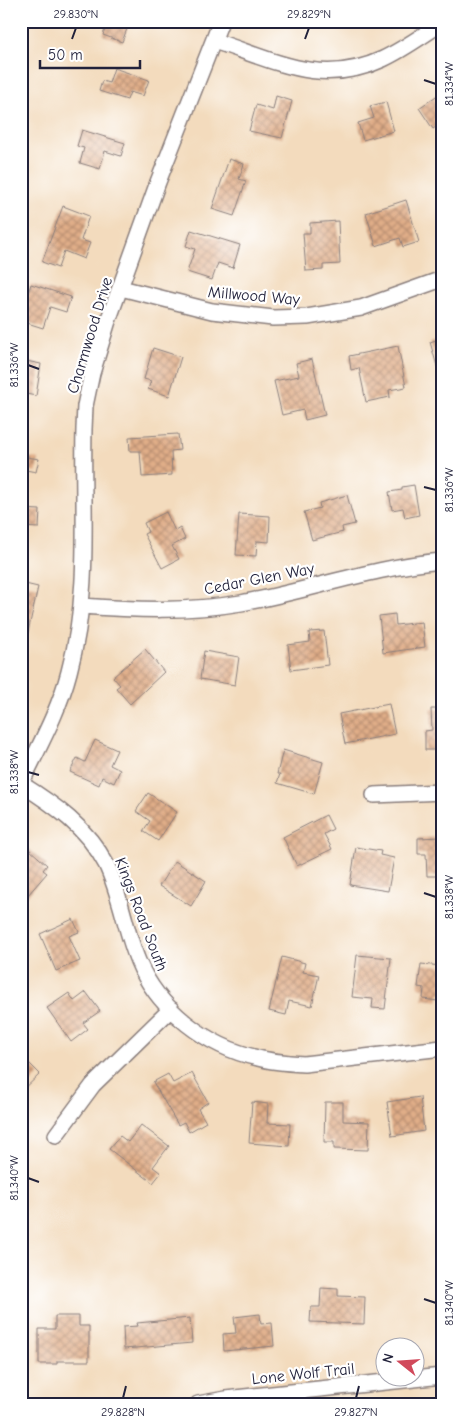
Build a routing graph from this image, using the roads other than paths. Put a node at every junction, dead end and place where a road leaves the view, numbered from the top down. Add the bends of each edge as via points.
1 (221, 21) edge
2 (442, 23) edge
3 (214, 41) junction
4 (442, 279) edge
5 (121, 288) junction
6 (442, 561) edge
7 (82, 606) junction
8 (21, 784) edge
9 (442, 792) edge
10 (374, 795) dead end
11 (171, 1009) junction
12 (442, 1048) edge
13 (56, 1135) dead end
14 (442, 1376) edge
15 (198, 1404) edge

1 - 3 street, Charmwood Drive
2 - 3 street via 385,58 347,71 328,73 294,68
3 - 5 street, Charmwood Drive via 158,182
4 - 5 street, Millwood Way via 361,308 273,318 212,311
5 - 7 street, Charmwood Drive via 99,348 85,406
6 - 7 street, Cedar Glen Way via 386,568 216,606 129,610
7 - 8 street, Charmwood Drive via 69,673
8 - 11 street, Kings Road South via 68,816 97,850 118,894 139,964
9 - 10 street
11 - 12 street, Kings Road South via 215,1042 257,1058 281,1062 330,1062
11 - 13 street via 93,1085
14 - 15 street, Lone Wolf Trail

